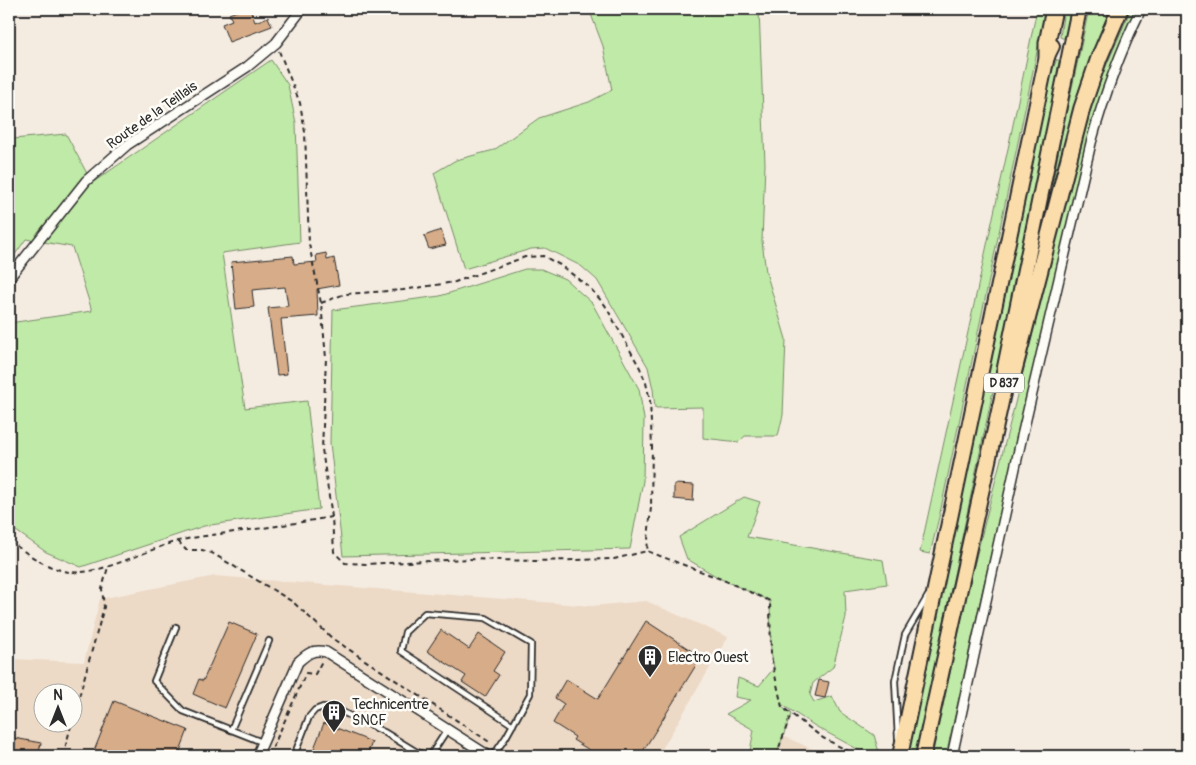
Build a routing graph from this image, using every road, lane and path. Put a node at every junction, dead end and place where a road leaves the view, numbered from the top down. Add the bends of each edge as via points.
1 (302, 9) edge
2 (1054, 9) edge
3 (1060, 9) edge
4 (1079, 9) edge
5 (1120, 9) edge
6 (1141, 9) edge
7 (276, 43) junction
8 (1047, 56) junction
9 (9, 278) edge
10 (321, 302) junction
11 (1005, 384) junction
12 (332, 518) junction
13 (9, 541) edge
14 (178, 542) junction
15 (647, 551) junction
16 (108, 566) junction
17 (936, 585) junction
18 (176, 627) dead end
19 (333, 639) junction
20 (269, 641) dead end
21 (326, 652) junction
22 (82, 686) edge
23 (791, 714) junction
24 (513, 725) junction
25 (448, 728) junction
26 (232, 730) junction
27 (69, 732) edge
28 (262, 742) junction
29 (491, 743) dead end
30 (63, 756) edge
31 (257, 756) edge
32 (269, 756) edge
33 (294, 756) edge
34 (429, 756) edge
35 (491, 756) edge
36 (776, 756) edge
37 (858, 756) edge
38 (899, 756) edge
39 (923, 756) edge
40 (952, 756) edge

1 - 7 street, Route de la Teillais
2 - 8 highway
3 - 8 main road, D 837
4 - 11 main road, D 837 via 1004,372
5 - 11 highway via 1088,88 1013,374
6 - 40 street via 1106,93 1091,142
7 - 9 street, Route de la Teillais via 246,68 127,145 80,188
7 - 10 path via 300,103 309,244
8 - 17 main road, D 837
10 - 12 path via 326,358 322,449
10 - 15 path via 345,294 455,282 525,257 543,256 589,287 605,305 640,368 650,400 651,507
11 - 39 main road, D 837
12 - 14 path
12 - 15 path via 334,552 345,563 614,559
13 - 16 path via 38,560 70,572
14 - 16 path
14 - 19 path via 186,550 212,553 286,597
15 - 23 path via 770,601 771,657 782,707
16 - 22 path via 102,589 104,607
17 - 38 main road, D 837
17 - 38 lane via 905,635 895,681
18 - 26 lane via 154,681 183,710
19 - 21 path
19 - 29 path
20 - 26 lane
21 - 25 street
21 - 28 street via 316,650 298,662
21 - 32 path via 315,674 306,673
23 - 36 path
23 - 37 path via 823,738
24 - 24 lane via 530,694 531,644 486,618 425,613 405,632 401,651
24 - 35 lane
25 - 34 lane
25 - 35 street
26 - 28 lane
27 - 30 path
28 - 31 street
33 - 34 lane via 309,717 323,707 334,708

